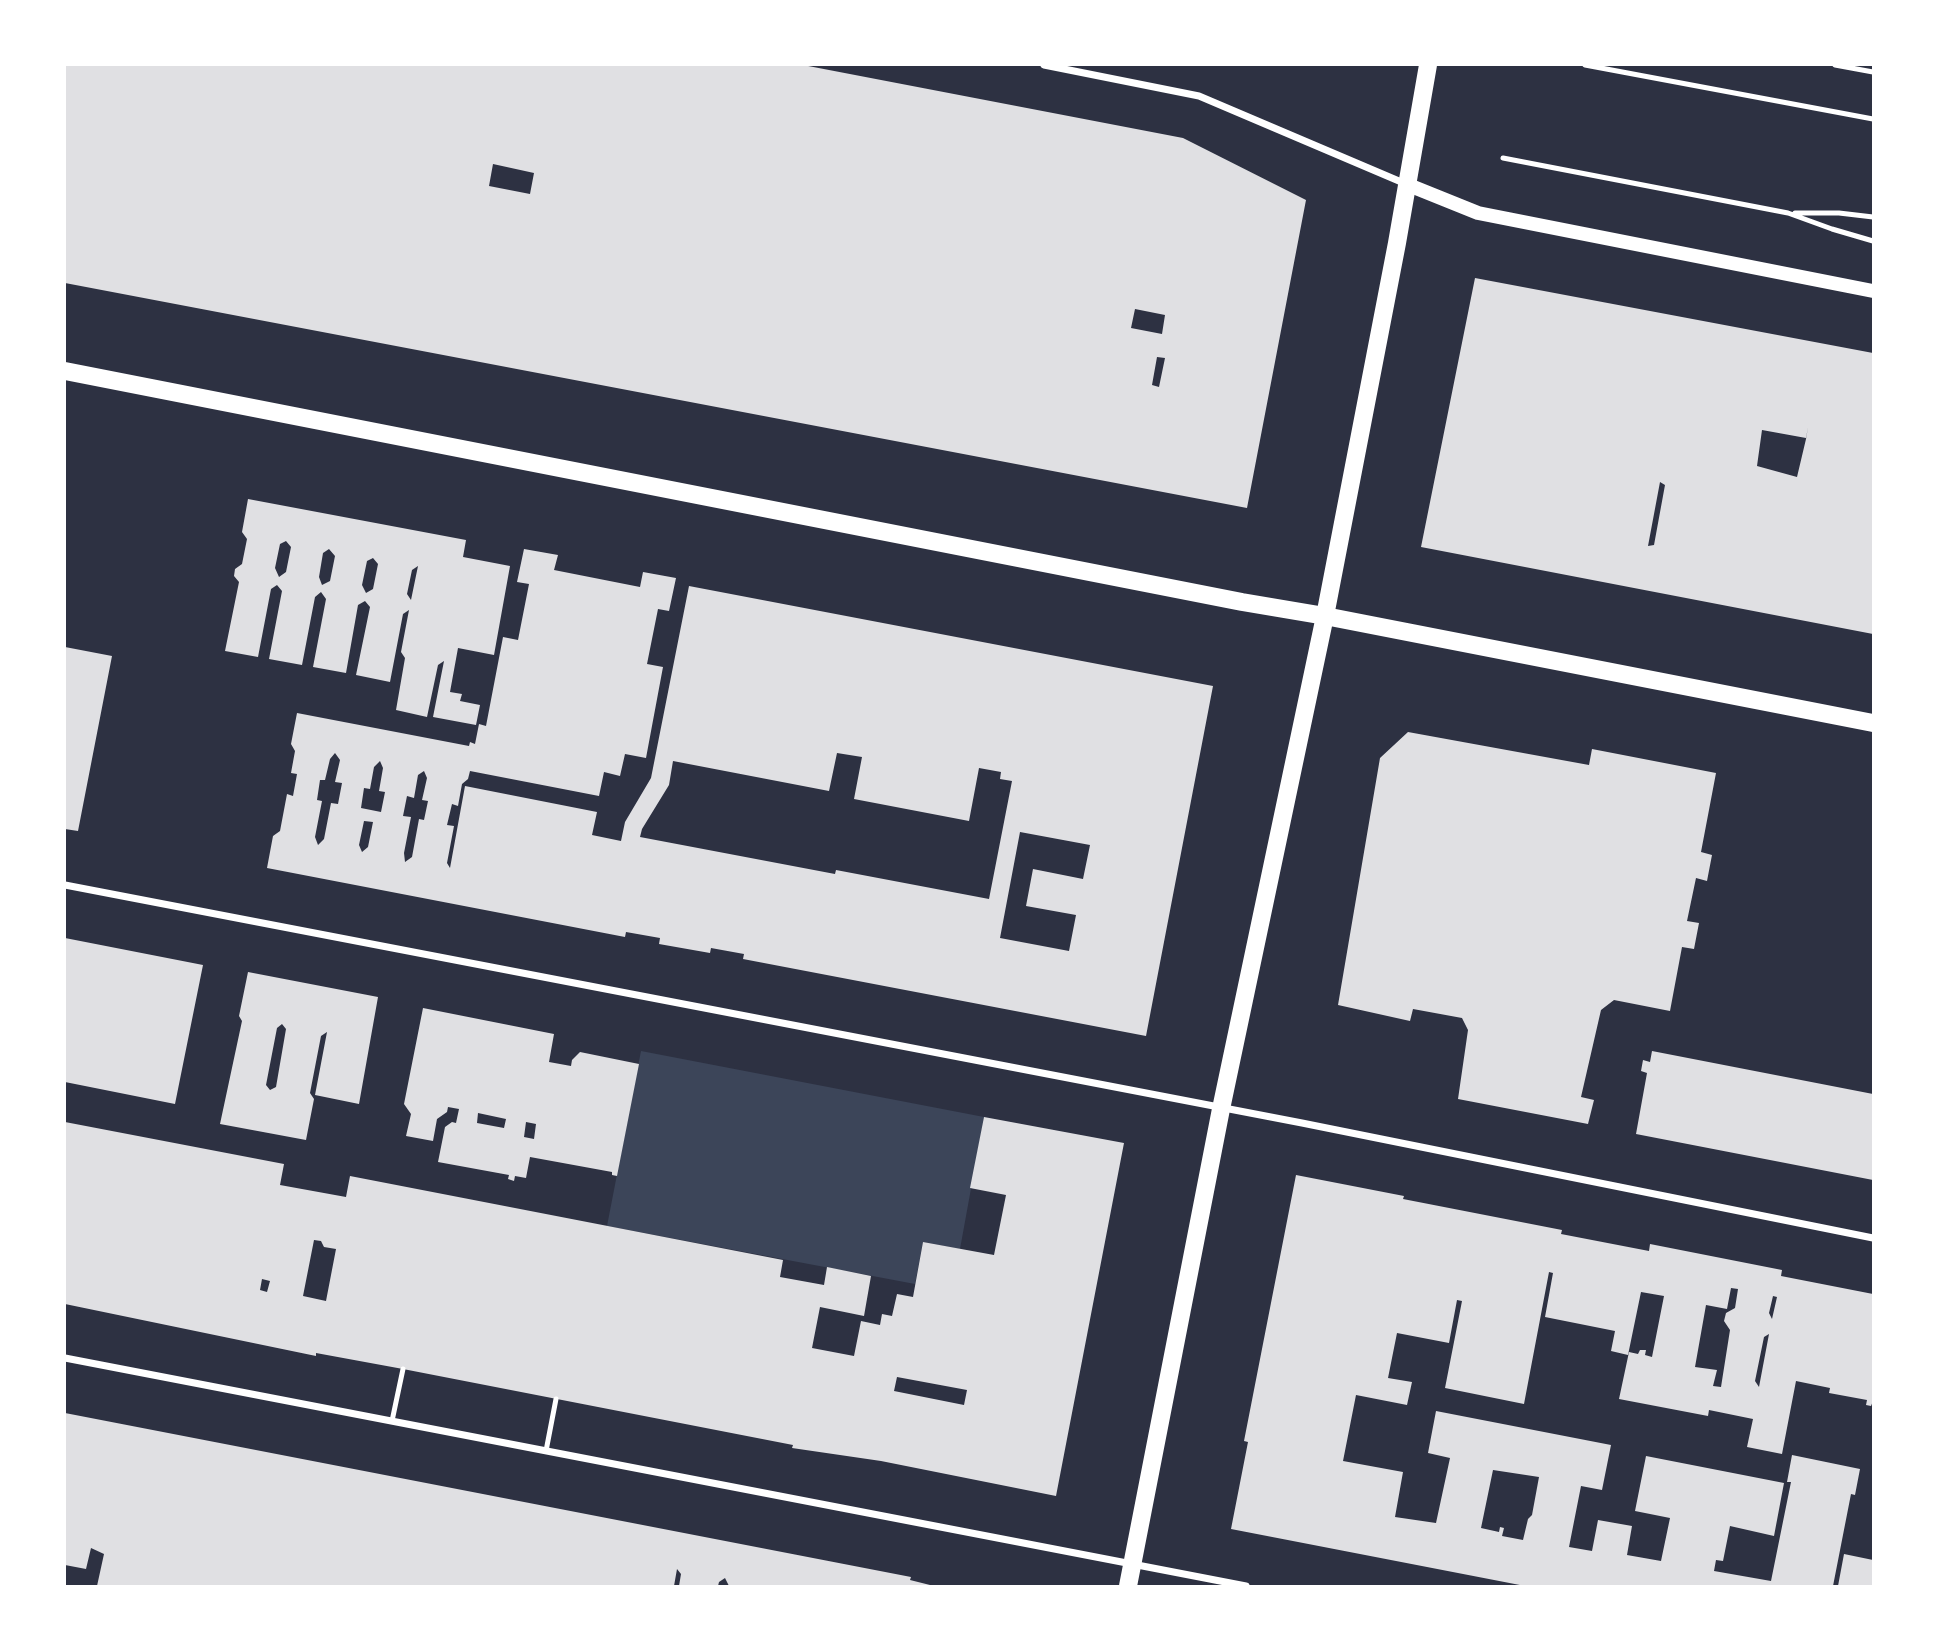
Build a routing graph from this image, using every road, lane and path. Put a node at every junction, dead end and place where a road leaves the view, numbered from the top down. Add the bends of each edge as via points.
1 (1044, 65) edge
2 (1428, 65) edge
3 (1585, 65) edge
4 (1835, 65) edge
5 (1873, 72) edge
6 (1873, 119) edge
7 (1503, 158) dead end
8 (1406, 184) junction
9 (1788, 213) junction
10 (1873, 217) edge
11 (1873, 241) edge
12 (1873, 290) edge
13 (65, 371) edge
14 (1325, 616) junction
15 (1873, 723) edge
16 (65, 885) edge
17 (1221, 1109) junction
18 (1873, 1238) edge
19 (65, 1357) edge
20 (403, 1369) dead end
21 (556, 1399) dead end
22 (393, 1421) junction
23 (546, 1451) junction
24 (1132, 1564) junction
25 (1128, 1586) edge
26 (1246, 1586) edge

1 - 8 street via 1199,96
2 - 8 main road
3 - 6 lane
4 - 5 lane
7 - 9 lane
8 - 12 main road via 1478,213
8 - 14 main road
9 - 10 lane
9 - 11 lane
13 - 14 main road
14 - 15 main road
14 - 17 main road
16 - 17 street
17 - 18 street
17 - 24 main road
19 - 22 street
20 - 22 lane
21 - 23 lane
22 - 23 street
23 - 24 street
24 - 25 main road
24 - 26 street

